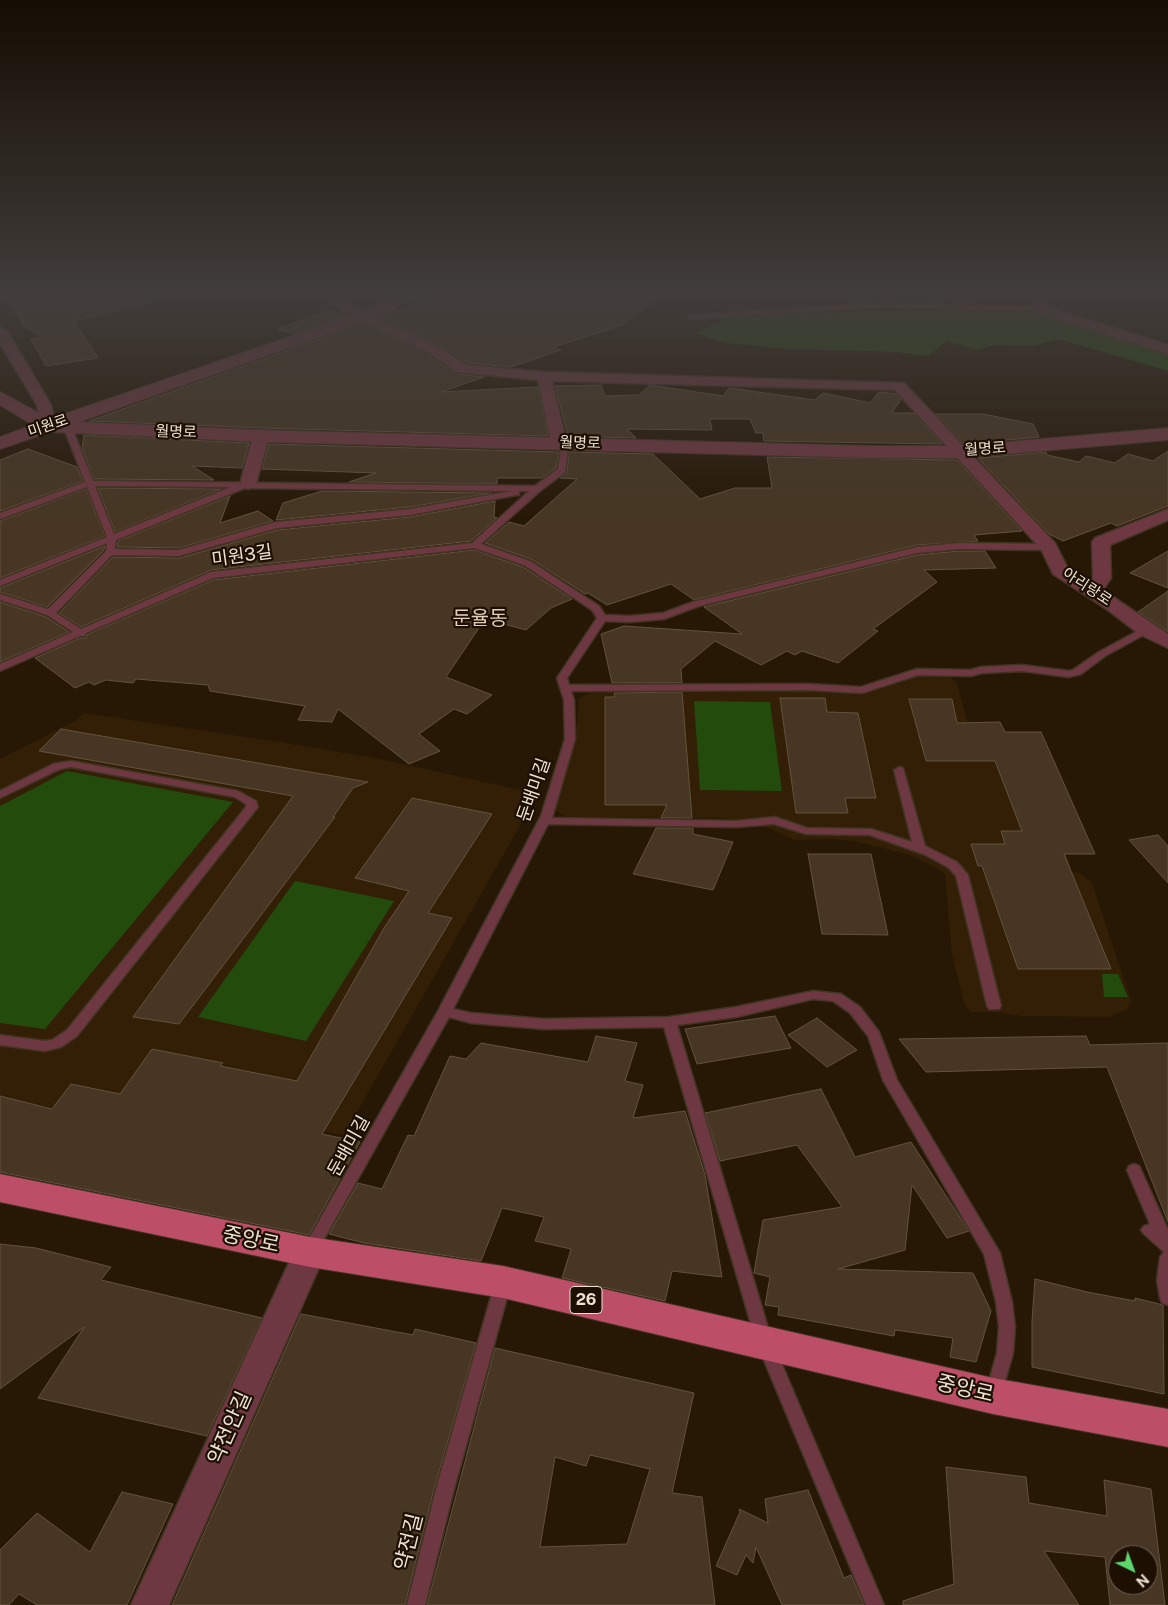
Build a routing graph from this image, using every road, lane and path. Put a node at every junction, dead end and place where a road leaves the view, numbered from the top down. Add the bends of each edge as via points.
1 (23, 370) edge
2 (210, 370) edge
3 (473, 370) edge
4 (544, 376) junction
5 (0, 397) edge
6 (48, 426) junction
7 (68, 428) junction
8 (1168, 434) edge
9 (261, 436) junction
10 (0, 442) edge
11 (566, 443) junction
12 (960, 452) junction
13 (90, 483) junction
14 (248, 484) junction
15 (537, 488) junction
16 (1168, 514) edge
17 (0, 516) edge
18 (112, 540) junction
19 (475, 545) junction
20 (1049, 547) junction
21 (110, 552) junction
22 (0, 583) edge
23 (1093, 591) junction
24 (0, 598) edge
25 (50, 613) junction
26 (602, 618) junction
27 (1146, 630) junction
28 (82, 634) junction
29 (1168, 642) edge
30 (0, 668) edge
31 (565, 688) junction
32 (900, 770) dead end
33 (0, 795) edge
34 (545, 821) junction
35 (920, 847) junction
36 (994, 1006) dead end
37 (445, 1011) junction
38 (669, 1022) junction
39 (0, 1040) edge
40 (1134, 1170) dead end
41 (0, 1188) edge
42 (1149, 1230) dead end
43 (1168, 1248) edge
44 (310, 1252) junction
45 (1168, 1257) edge
46 (503, 1282) junction
47 (1168, 1298) edge
48 (764, 1341) junction
49 (993, 1396) junction
50 (1168, 1428) edge
51 (150, 1605) edge
52 (416, 1605) edge
53 (875, 1605) edge

1 - 6 street via 44,405
2 - 6 street, 미원로
3 - 4 street, 아리랑로
4 - 11 street via 558,438
4 - 12 street, 아리랑로 via 899,386
5 - 6 street, 월명로
6 - 7 street, 월명로
6 - 10 street, 미원로
7 - 9 street, 월명로
7 - 13 lane
8 - 12 street, 월명로
9 - 11 street, 월명로
9 - 14 street
11 - 12 street, 월명로
11 - 15 lane via 562,470
12 - 20 street, 아리랑로
13 - 14 lane
13 - 17 lane
13 - 18 lane
14 - 15 lane
14 - 18 lane
15 - 19 lane
15 - 21 lane via 410,512 276,526 179,553
16 - 23 street via 1101,542 1102,578
18 - 21 lane
18 - 22 lane
19 - 26 lane via 527,563 596,608
19 - 28 lane, 미원3길 via 211,575
20 - 23 street, 아리랑로 via 1058,570
20 - 26 lane via 958,546 917,550 696,604 664,616
21 - 25 lane
23 - 27 street, 아리랑로
24 - 25 lane
25 - 28 lane
26 - 31 lane, 둔배미길 via 562,678
27 - 29 street, 아리랑로
27 - 31 lane via 1069,674 1022,668 990,669 971,674 917,672 862,690 808,687
28 - 30 lane, 미원3길
31 - 34 lane, 둔배미길 via 569,700 570,739
32 - 35 lane via 915,809
33 - 39 lane via 57,766 71,764 238,794 252,803 72,1033 56,1044 45,1046
34 - 35 lane via 736,824 774,820 806,831 871,832
34 - 37 lane, 둔배미길
35 - 36 lane via 953,865 962,875
37 - 38 lane via 471,1018 544,1024
37 - 44 lane, 둔배미길
38 - 48 lane
38 - 49 lane via 736,1012 813,995 836,997 855,1010 874,1035 890,1080 992,1253 1007,1327 1006,1353
40 - 43 lane
41 - 44 main road, 중앙로 / 26
42 - 43 lane
44 - 46 main road, 중앙로 / 26
44 - 51 street, 약전안길
45 - 47 lane via 1165,1280
46 - 48 main road, 중앙로 / 26
46 - 52 lane, 약전길
48 - 49 main road, 중앙로 / 26
48 - 53 lane
49 - 50 main road, 중앙로 / 26

